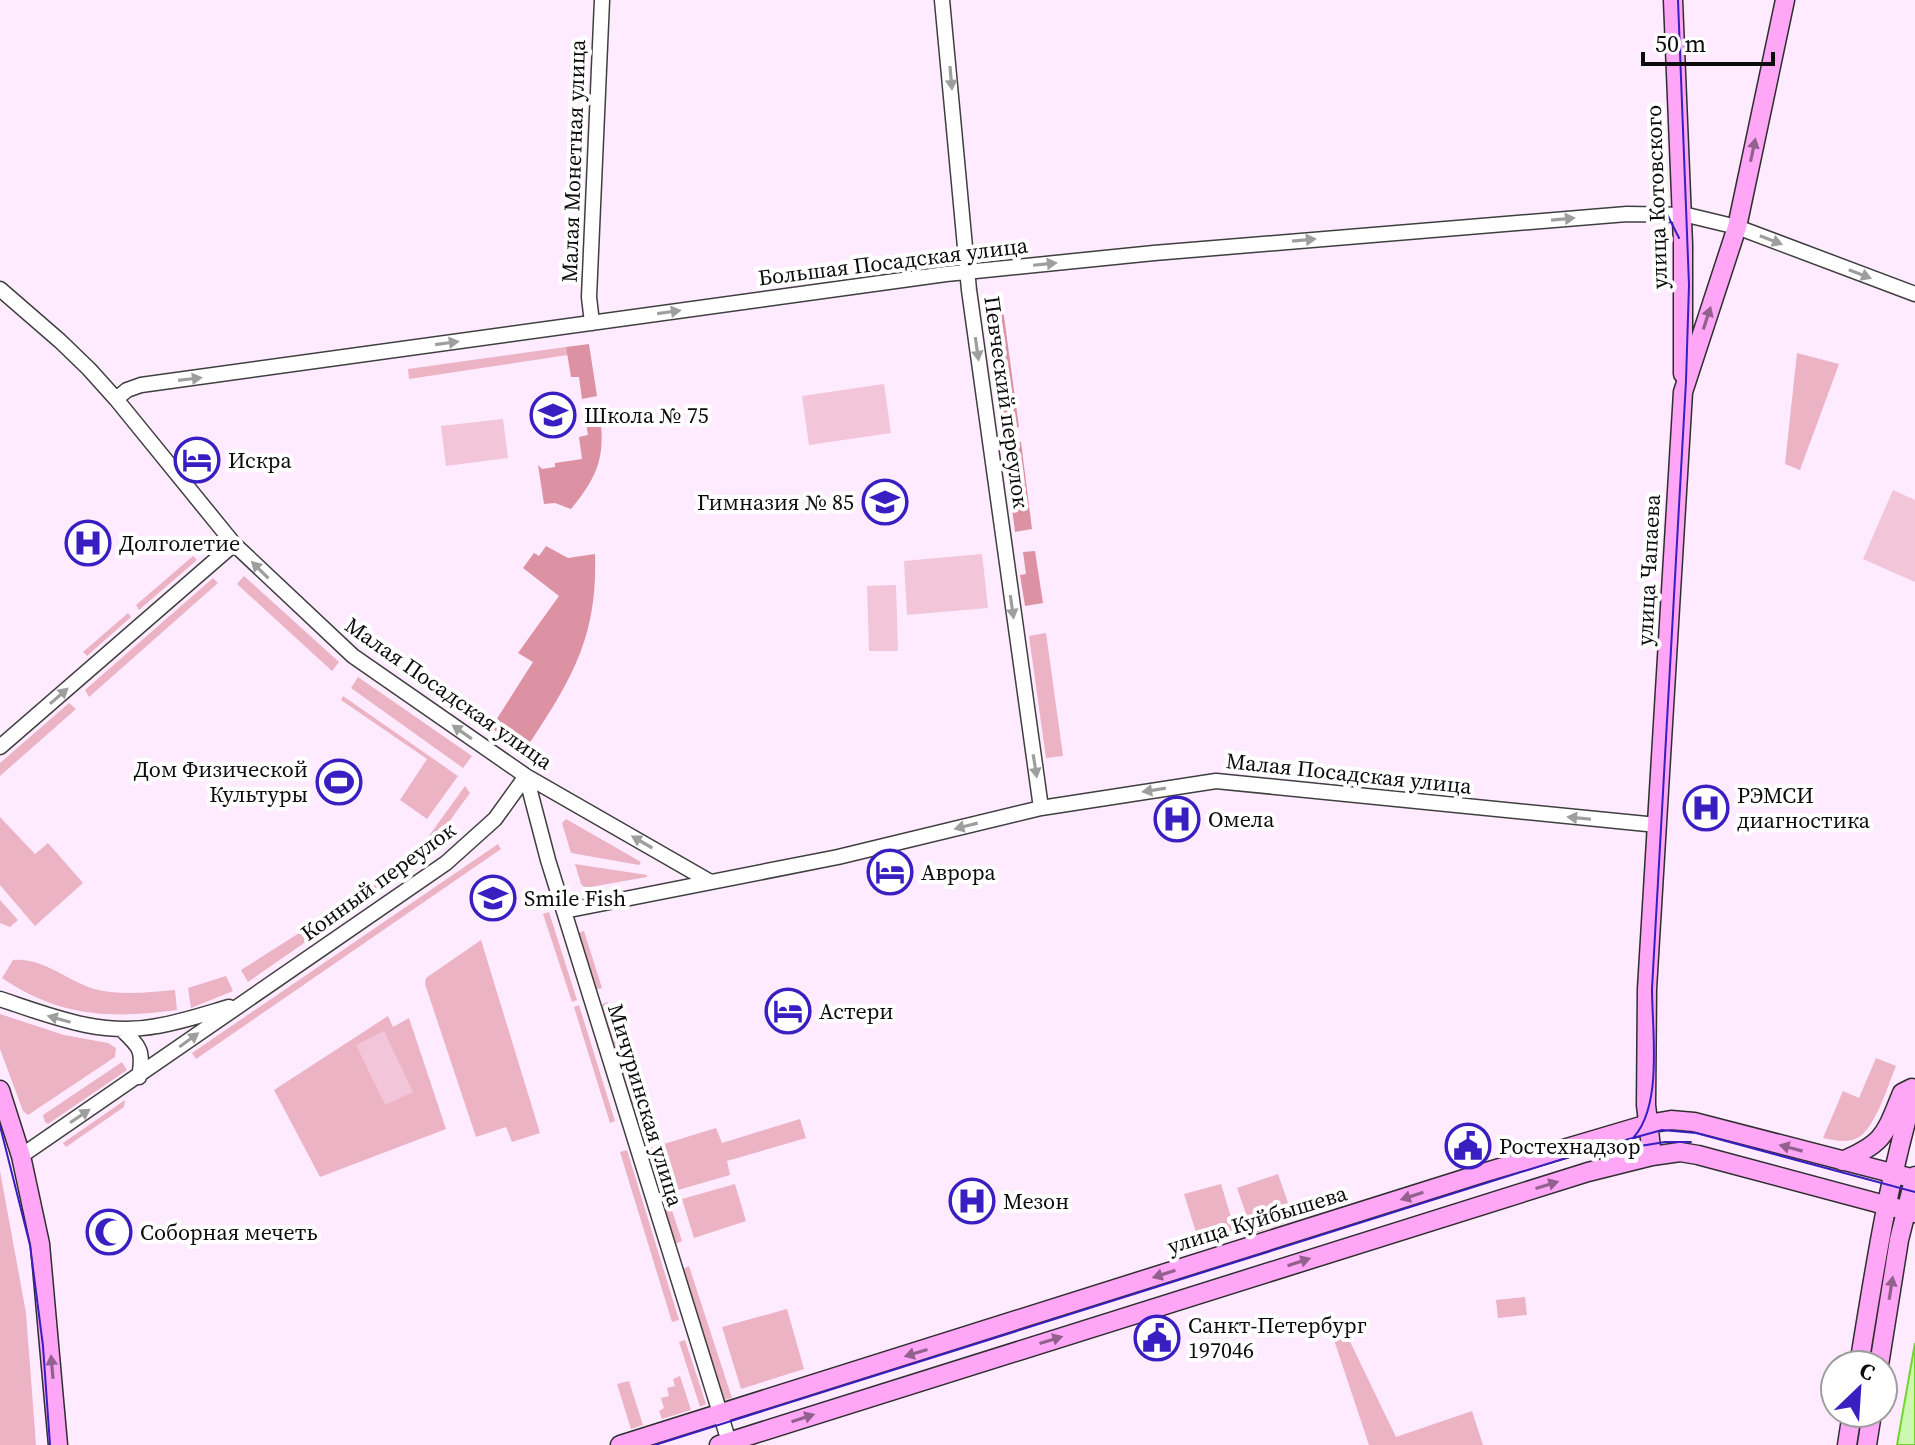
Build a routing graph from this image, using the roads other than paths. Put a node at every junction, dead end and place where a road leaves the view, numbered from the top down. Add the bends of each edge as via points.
1 (602, 0) edge
2 (942, 0) edge
3 (1673, 0) edge
4 (1785, 0) edge
5 (1682, 215) junction
6 (1737, 227) junction
7 (967, 272) junction
8 (0, 289) edge
9 (1915, 294) edge
10 (592, 323) junction
11 (1683, 392) junction
12 (116, 399) junction
13 (234, 544) junction
14 (0, 747) edge
15 (526, 776) junction
16 (1041, 808) junction
17 (1657, 825) junction
18 (709, 881) junction
19 (564, 911) junction
20 (0, 999) edge
21 (239, 1004) junction
22 (121, 1029) junction
23 (139, 1077) junction
24 (1915, 1089) edge
25 (0, 1090) edge
26 (1648, 1124) junction
27 (21, 1156) junction
28 (1652, 1156) junction
29 (1842, 1161) junction
30 (1894, 1174) junction
31 (1915, 1178) edge
32 (1903, 1209) edge
33 (1862, 1349) edge
34 (1882, 1349) edge
35 (720, 1414) junction
36 (726, 1444) edge
37 (58, 1445) edge
38 (620, 1445) edge

1 - 10 street, Малая Монетная улица
2 -> 7 street, Певческий переулок
3 - 5 main road, улица Котовского
6 -> 4 main road, улица Чапаева
5 - 6 street, Большая Посадская улица
7 -> 5 street, Большая Посадская улица via 1627,214
5 - 11 main road, улица Котовского
6 -> 9 street, Большая Посадская улица
11 -> 6 main road, улица Чапаева
10 -> 7 street, Большая Посадская улица
7 -> 16 street, Певческий переулок
8 - 12 street, Малая Посадская улица
12 -> 10 street, Большая Посадская улица via 141,385
11 - 17 main road, улица Чапаева
12 - 13 street, Малая Посадская улица
14 -> 13 street
15 -> 13 street, Малая Посадская улица via 353,656
18 -> 15 street, Малая Посадская улица
15 - 19 street, Мичуринская улица
15 - 21 street, Конный переулок via 495,819 446,863
17 -> 16 street, Малая Посадская улица via 1216,781
16 -> 18 street, Малая Посадская улица via 838,857
17 - 26 main road, улица Чапаева via 1647,989
18 - 19 street, Малая Посадская улица
19 - 35 street, Мичуринская улица
22 -> 20 street, Конный переулок via 62,1020
21 - 22 street, Конный переулок via 155,1027
23 -> 21 street, Конный переулок
22 - 23 street via 139,1047
27 -> 23 street, Конный переулок
24 - 29 main road via 1902,1093 1880,1140
24 - 30 main road
25 - 27 main road
26 - 28 main road, улица Чапаева
29 -> 26 main road, улица Куйбышева via 1682,1120
26 -> 35 main road, улица Куйбышева
37 -> 27 main road via 40,1244
28 - 32 main road via 1698,1155
36 -> 28 main road via 1409,1227
29 - 30 main road, улица Куйбышева
30 - 31 main road, улица Куйбышева
30 - 32 main road
31 - 32 main road
32 - 33 main road via 1875,1264
34 -> 32 main road
35 - 36 street, Мичуринская улица
35 - 38 main road, улица Куйбышева

